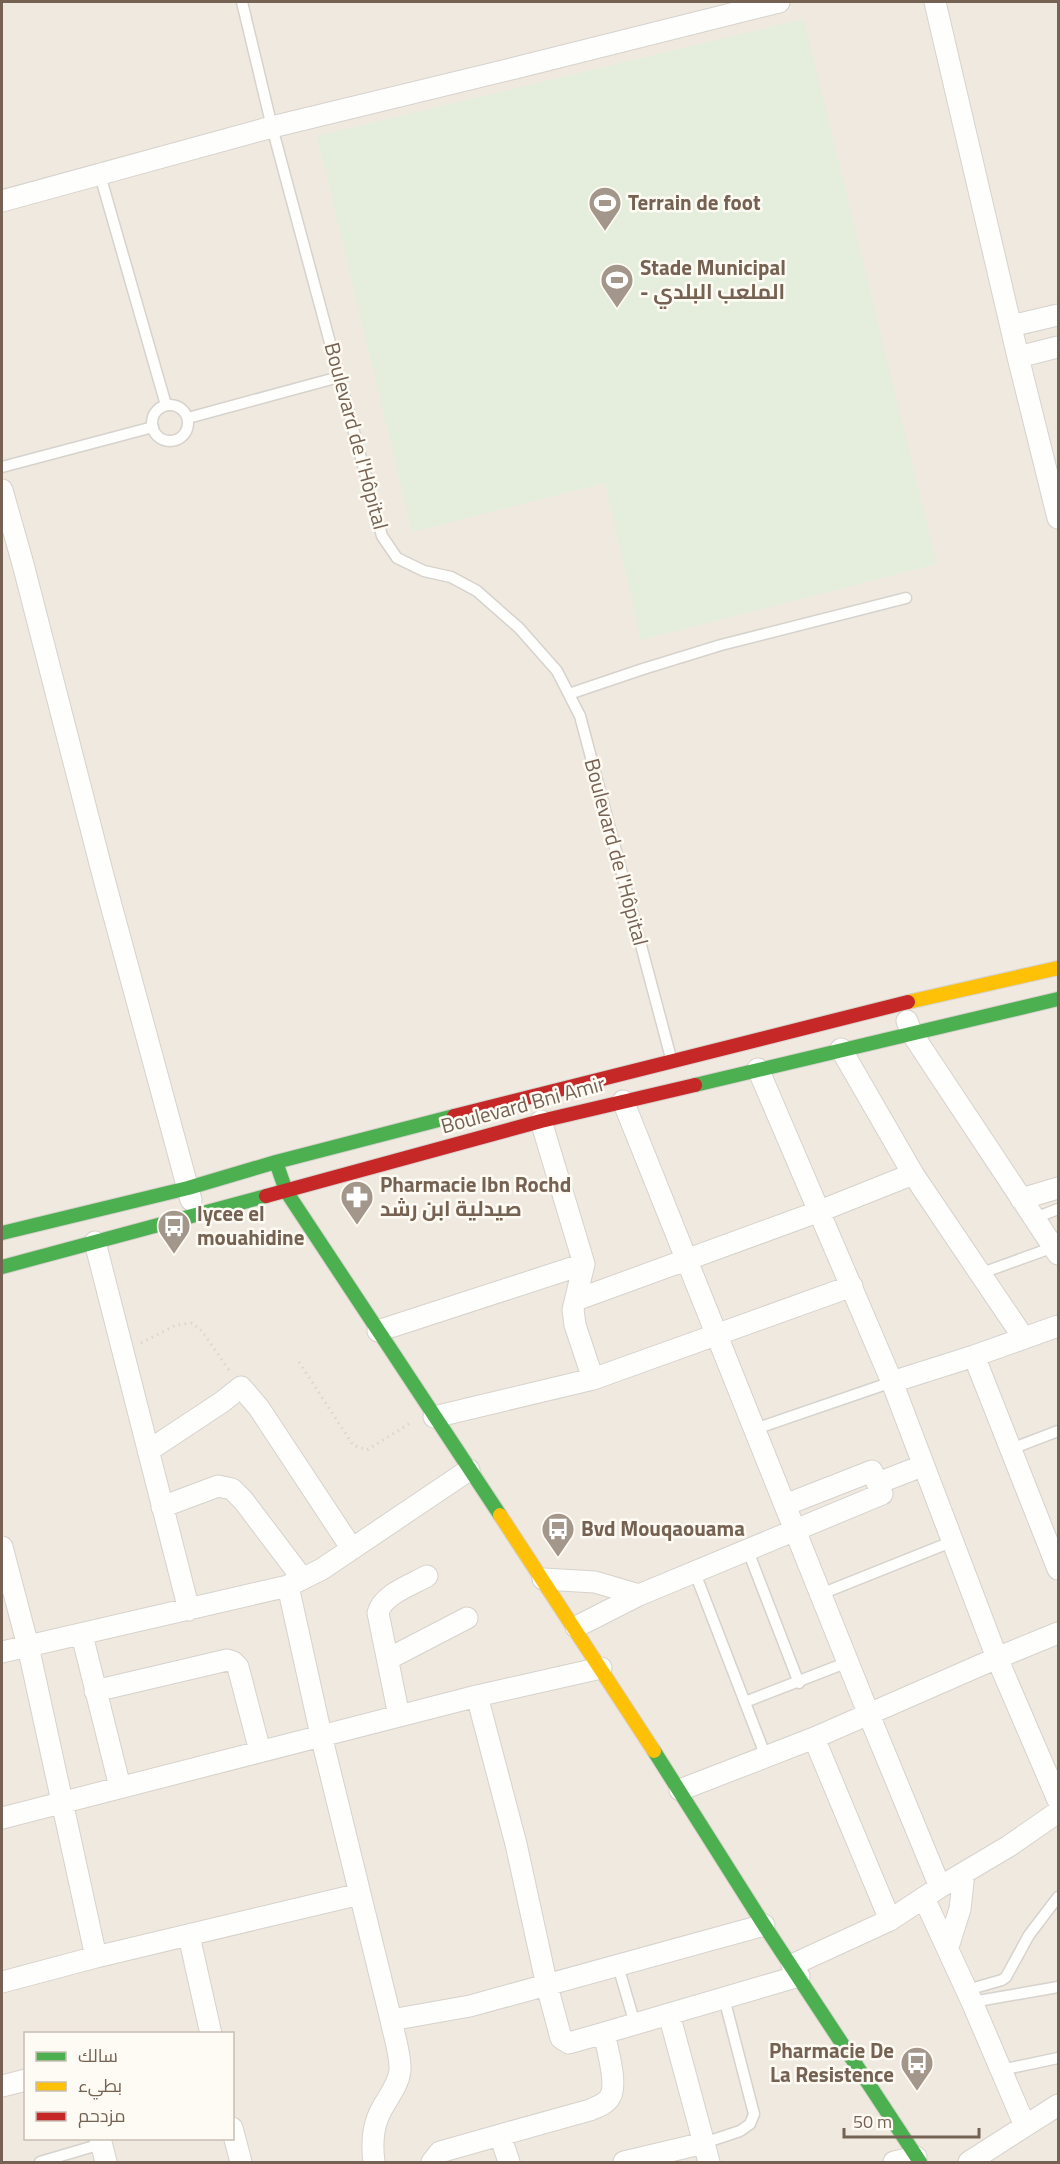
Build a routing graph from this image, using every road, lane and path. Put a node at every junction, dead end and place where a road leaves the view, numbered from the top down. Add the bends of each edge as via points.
1 (242, 2) edge
2 (779, 2) edge
3 (936, 2) edge
4 (272, 127) junction
5 (100, 175) junction
6 (2, 201) edge
7 (1059, 315) edge
8 (1011, 326) junction
9 (1059, 347) edge
10 (1018, 357) junction
11 (339, 377) junction
12 (166, 405) junction
13 (188, 418) junction
14 (153, 427) junction
15 (2, 467) edge
16 (2, 490) edge
17 (1059, 518) edge
18 (906, 598) dead end
19 (569, 694) junction
20 (1059, 968) edge
21 (1059, 999) edge
22 (900, 1004) junction
23 (911, 1032) junction
24 (841, 1049) junction
25 (672, 1060) junction
26 (758, 1069) junction
27 (623, 1101) junction
28 (541, 1121) junction
29 (276, 1162) junction
30 (913, 1174) junction
31 (188, 1188) junction
32 (1059, 1188) edge
33 (286, 1191) junction
34 (1022, 1199) junction
35 (1059, 1209) edge
36 (820, 1211) junction
37 (196, 1216) junction
38 (1035, 1218) junction
39 (2, 1233) edge
40 (95, 1242) junction
41 (1056, 1250) edge
42 (687, 1259) junction
43 (585, 1264) junction
44 (2, 1267) edge
45 (979, 1274) junction
46 (852, 1286) junction
47 (576, 1300) junction
48 (1059, 1326) edge
49 (378, 1331) junction
50 (718, 1336) junction
51 (1023, 1337) junction
52 (124, 1352) junction
53 (974, 1356) junction
54 (299, 1362) dead end
55 (593, 1380) junction
56 (892, 1382) junction
57 (241, 1387) junction
58 (432, 1414) junction
59 (755, 1429) junction
60 (1059, 1431) edge
61 (1011, 1449) junction
62 (148, 1451) junction
63 (922, 1466) junction
64 (469, 1470) junction
65 (878, 1483) junction
66 (785, 1505) junction
67 (162, 1506) junction
68 (796, 1531) junction
69 (951, 1542) junction
70 (2, 1547) edge
71 (352, 1549) junction
72 (748, 1551) junction
73 (1057, 1559) edge
74 (695, 1573) junction
75 (427, 1575) dead end
76 (543, 1580) junction
77 (295, 1582) junction
78 (820, 1594) junction
79 (639, 1595) junction
80 (189, 1610) junction
81 (467, 1618) dead end
82 (576, 1627) junction
83 (1059, 1633) edge
84 (82, 1635) junction
85 (28, 1646) junction
86 (2, 1652) edge
87 (997, 1658) junction
88 (387, 1659) junction
89 (848, 1662) junction
90 (601, 1668) junction
91 (799, 1683) junction
92 (95, 1690) junction
93 (477, 1696) junction
94 (745, 1702) junction
95 (868, 1715) junction
96 (399, 1716) junction
97 (321, 1736) junction
98 (814, 1738) junction
99 (260, 1751) junction
100 (766, 1757) junction
101 (120, 1787) junction
102 (680, 1790) junction
103 (1059, 1800) edge
104 (62, 1803) junction
105 (1059, 1812) edge
106 (2, 1818) edge
107 (964, 1873) junction
108 (932, 1893) junction
109 (360, 1894) junction
110 (1059, 1897) edge
111 (890, 1920) junction
112 (764, 1925) junction
113 (189, 1936) junction
114 (948, 1947) junction
115 (96, 1957) junction
116 (618, 1966) junction
117 (795, 1971) junction
118 (2, 1982) edge
119 (547, 1986) junction
120 (1059, 1986) edge
121 (970, 1996) junction
122 (724, 1998) junction
123 (669, 2014) junction
124 (391, 2020) junction
125 (635, 2024) junction
126 (211, 2032) edge
127 (604, 2033) junction
128 (1059, 2058) edge
129 (1001, 2070) junction
130 (24, 2080) edge
131 (2, 2086) edge
132 (1059, 2106) edge
133 (1026, 2126) junction
134 (500, 2135) junction
135 (234, 2136) edge
136 (103, 2148) edge
137 (706, 2153) edge
138 (918, 2160) edge
139 (40, 2163) edge
140 (241, 2163) edge
141 (374, 2163) edge
142 (432, 2163) edge
143 (509, 2163) edge
144 (624, 2163) edge
145 (894, 2163) edge
146 (969, 2163) edge

1 - 4 lane, Boulevard de l'Hôpital
2 - 4 street
3 - 8 street
4 - 5 street
4 - 11 lane, Boulevard de l'Hôpital
5 - 6 street
5 - 12 lane
7 - 8 street
8 - 10 street
9 - 10 street
10 - 17 street
11 - 13 lane
11 - 19 lane, Boulevard de l'Hôpital via 382,536 397,558 423,571 451,576 477,591 519,628 557,671
12 - 13 lane via 180,407
12 - 14 lane via 155,413
13 - 14 lane via 186,432 175,440 161,438
14 - 15 lane
16 - 31 street
18 - 19 lane via 721,645
19 - 25 lane, Boulevard de l'Hôpital via 580,716
20 - 22 main road, Boulevard Bni Amir
21 - 23 main road, Boulevard Bni Amir
22 - 23 street
22 - 25 main road, Boulevard Bni Amir
23 - 24 main road, Boulevard Bni Amir
23 - 34 street
24 - 26 main road, Boulevard Bni Amir
24 - 30 street
25 - 29 main road, Boulevard Bni Amir
26 - 27 main road, Boulevard Bni Amir
26 - 36 street
27 - 28 main road, Boulevard Bni Amir
27 - 42 street
28 - 33 main road, Boulevard Bni Amir
28 - 43 street
29 - 31 main road, Boulevard Bni Amir
29 - 33 main road
30 - 36 street
30 - 45 street
31 - 37 street
31 - 39 main road, Boulevard Bni Amir
32 - 34 street
33 - 37 main road, Boulevard Bni Amir
33 - 49 main road
34 - 38 street
35 - 38 lane
36 - 42 street
36 - 46 street
37 - 40 main road, Boulevard Bni Amir
38 - 41 street
40 - 44 main road, Boulevard Bni Amir
40 - 52 street
41 - 45 lane
42 - 47 street
42 - 50 street
43 - 47 street
43 - 49 street
45 - 51 street
46 - 50 street
46 - 56 street
47 - 55 street via 575,1325
48 - 51 street
49 - 58 main road
50 - 55 street
50 - 59 street
51 - 53 street
52 - 57 path via 176,1325 192,1323 202,1331
52 - 62 street
53 - 56 street
53 - 61 street
54 - 58 path via 353,1445 367,1450
55 - 58 street
56 - 59 lane
56 - 63 street
57 - 62 street
57 - 71 street
58 - 64 main road
59 - 66 street
60 - 61 lane
61 - 73 street
62 - 67 street
63 - 65 street
63 - 69 street
64 - 71 street
64 - 76 main road
65 - 66 street via 872,1471
65 - 68 street via 882,1494
66 - 68 street
67 - 77 street via 218,1486 232,1489
67 - 80 street
68 - 72 street
68 - 78 street
69 - 78 lane
69 - 87 street
70 - 85 street
71 - 77 street
72 - 74 street
72 - 91 lane
74 - 79 street
74 - 94 lane
75 - 88 street via 380,1605 378,1613
76 - 79 street via 595,1582
76 - 82 main road
77 - 80 street
77 - 97 street
78 - 89 street
79 - 82 street
80 - 84 street
81 - 88 street
82 - 90 main road
83 - 87 street
84 - 85 street
84 - 92 street
85 - 86 street
85 - 104 street
87 - 95 street
87 - 103 street
88 - 96 street
89 - 91 lane
89 - 95 street
90 - 93 street
90 - 102 main road
91 - 94 lane
92 - 99 street via 227,1660 233,1662 238,1667
92 - 101 street
93 - 96 street
93 - 119 street via 516,1844
94 - 100 lane
95 - 98 street
95 - 108 street
96 - 97 street
97 - 99 street
97 - 109 street
98 - 100 street
98 - 111 street
99 - 101 street
100 - 102 street
101 - 104 street
102 - 112 main road
104 - 106 street
104 - 115 street
105 - 107 street
107 - 108 street
107 - 114 street via 960,1909
108 - 111 street
108 - 114 street
109 - 113 street
109 - 124 street
110 - 121 lane via 1029,1935 1006,1977
111 - 117 street
112 - 116 street
112 - 117 main road
113 - 115 street
113 - 126 street
114 - 121 street
115 - 118 street
116 - 119 street
116 - 125 lane
117 - 122 street
117 - 138 main road
119 - 124 street via 470,2006
119 - 127 street via 565,2042
120 - 121 lane
121 - 129 street
122 - 123 street
122 - 137 lane via 754,2114 750,2124
123 - 125 street
123 - 137 street
124 - 141 street via 400,2070 378,2116 372,2143
125 - 127 street
127 - 134 street via 614,2082 611,2096 603,2104
128 - 129 lane
129 - 133 street
130 - 131 street
132 - 133 street
133 - 146 street
134 - 142 street via 440,2152
134 - 143 street
135 - 140 street
136 - 139 lane
137 - 144 street
138 - 145 street

